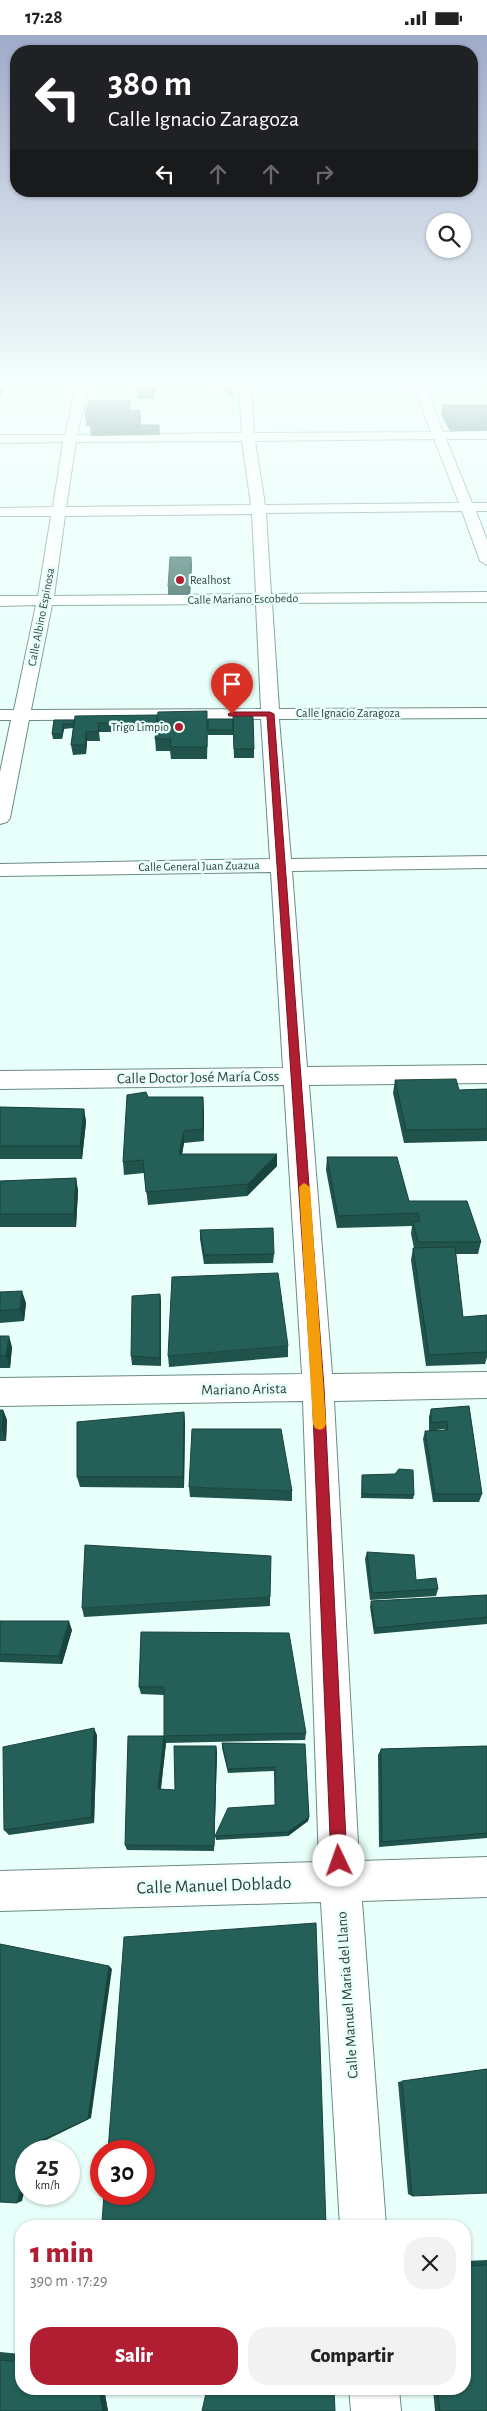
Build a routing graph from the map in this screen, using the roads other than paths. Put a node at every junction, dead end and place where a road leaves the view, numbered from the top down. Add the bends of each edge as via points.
1 (60, 498) edge
2 (257, 498) edge
3 (465, 498) edge
4 (469, 507) junction
5 (487, 507) edge
6 (259, 510) junction
7 (58, 512) junction
8 (0, 513) edge
9 (487, 561) edge
10 (487, 597) edge
11 (265, 599) junction
12 (0, 601) edge
13 (45, 601) junction
14 (487, 713) edge
15 (270, 714) junction
16 (0, 715) edge
17 (21, 715) junction
18 (0, 817) edge
19 (487, 862) edge
20 (281, 865) junction
21 (0, 871) edge
22 (487, 1074) edge
23 (297, 1075) junction
24 (0, 1080) edge
25 (487, 1385) edge
26 (318, 1388) junction
27 (0, 1392) edge
28 (487, 1877) edge
29 (340, 1881) junction
30 (0, 1891) edge
31 (363, 2220) edge
32 (375, 2395) edge
33 (376, 2411) edge

1 - 7 street, Calle Albino Espinosa
2 - 6 street, Calle Manuel Maria del Llano
3 - 4 street
4 - 5 street
4 - 6 street
4 - 9 street
6 - 7 street
6 - 11 street, Calle Manuel Maria del Llano
7 - 8 street
7 - 13 street, Calle Albino Espinosa
10 - 11 street, Calle Mariano Escobedo
11 - 13 street, Calle Mariano Escobedo
11 - 15 street, Calle Manuel Maria del Llano
12 - 13 street, Calle Mariano Escobedo
13 - 17 street, Calle Albino Espinosa
14 - 15 street, Calle Ignacio Zaragoza
15 - 17 street, Calle Ignacio Zaragoza
15 - 20 street, Calle Manuel Maria del Llano
16 - 17 street, Calle Ignacio Zaragoza
17 - 18 street, Calle Albino Espinosa
19 - 20 street, Calle General Juan Zuazua
20 - 21 street, Calle General Juan Zuazua
20 - 23 street, Calle Manuel Maria del Llano
22 - 23 street, Calle Doctor José María Coss
23 - 24 street, Calle Doctor José María Coss
23 - 26 street, Calle Manuel Maria del Llano
25 - 26 street, Mariano Arista
26 - 27 street, Mariano Arista
26 - 29 street, Calle Manuel Maria del Llano
28 - 29 street, Calle Manuel Doblado
29 - 30 street, Calle Manuel Doblado
29 - 31 street, Calle Manuel Maria del Llano
32 - 33 street

